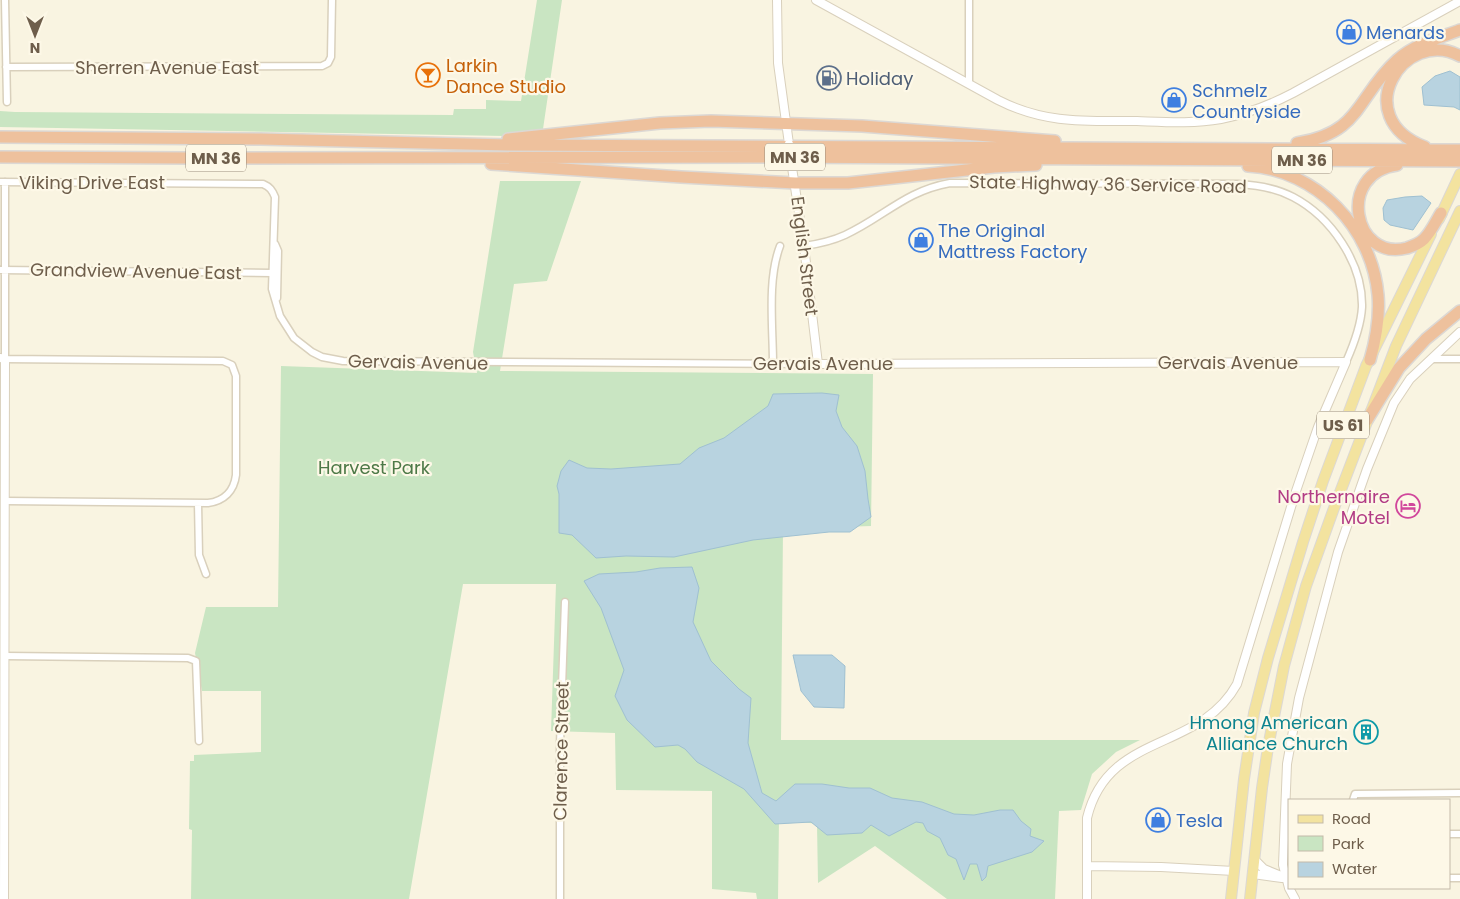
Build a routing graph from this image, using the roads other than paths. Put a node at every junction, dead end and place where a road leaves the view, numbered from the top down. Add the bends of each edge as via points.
1 (5, 0) edge
2 (332, 0) edge
3 (777, 0) edge
4 (816, 0) edge
5 (969, 0) edge
6 (1460, 1) edge
7 (1460, 30) edge
8 (1460, 56) edge
9 (6, 68) junction
10 (969, 83) junction
11 (7, 102) dead end
12 (786, 128) junction
13 (0, 137) edge
14 (394, 143) junction
15 (1104, 148) junction
16 (1244, 149) junction
17 (1460, 150) edge
18 (1435, 153) junction
19 (0, 157) edge
20 (433, 158) junction
21 (1157, 159) junction
22 (1172, 159) junction
23 (1460, 161) edge
24 (1460, 174) edge
25 (3, 182) edge
26 (795, 183) junction
27 (1460, 211) edge
28 (1442, 213) junction
29 (275, 243) junction
30 (780, 246) dead end
31 (804, 246) junction
32 (2, 270) edge
33 (272, 273) junction
34 (276, 302) junction
35 (1460, 311) edge
36 (1460, 332) edge
37 (2, 358) edge
38 (1432, 359) junction
39 (1460, 359) edge
40 (1370, 360) junction
41 (1346, 362) junction
42 (772, 364) junction
43 (818, 364) junction
44 (1368, 420) junction
45 (2, 444) edge
46 (5, 501) junction
47 (198, 503) junction
48 (206, 574) dead end
49 (566, 602) dead end
50 (2, 644) edge
51 (5, 656) junction
52 (198, 741) dead end
53 (1460, 793) edge
54 (1353, 799) edge
55 (1286, 811) edge
56 (1254, 859) junction
57 (1087, 866) junction
58 (1215, 869) junction
59 (1234, 871) junction
60 (1253, 874) junction
61 (1287, 878) edge
62 (1232, 884) junction
63 (4, 899) edge
64 (560, 899) edge
65 (1086, 899) edge
66 (1231, 899) edge
67 (1250, 899) edge

1 - 9 street
2 - 9 street, Sherren Avenue East via 331,57 328,64 322,66
3 - 12 street, English Street via 778,63
4 - 10 street
5 - 10 street
6 - 10 street via 1281,99 1220,119 1182,122 1056,119 1013,107
7 - 16 highway via 1418,46 1399,58 1355,115 1332,133 1308,142
8 - 18 highway via 1439,51 1412,58 1398,70 1387,92 1388,110 1399,132
9 - 11 street
12 - 14 highway via 711,121 669,122 500,139
12 - 15 highway via 1024,138
12 - 26 street, English Street, bridge
13 - 14 highway, MN 36
14 - 15 highway, MN 36
15 - 16 highway, MN 36
16 - 18 highway, MN 36
17 - 18 highway, MN 36
18 - 22 highway, MN 36
18 - 23 highway, MN 36
18 - 28 highway via 1377,171 1361,190 1358,215 1369,237 1382,246 1398,249 1411,247 1425,238
19 - 20 highway, MN 36
20 - 21 highway, MN 36
20 - 26 highway
21 - 22 highway, MN 36
21 - 26 highway via 994,167 864,182
22 - 40 highway via 1267,168 1303,182 1334,204 1360,237 1376,280 1378,320
24 - 28 main road, US 61
25 - 29 street, Viking Drive East via 264,184 272,190 274,197
25 - 32 street
26 - 31 street, English Street
27 - 44 main road, US 61 via 1407,322
28 - 40 main road, US 61
29 - 33 street
29 - 34 street via 278,251
30 - 42 street via 773,292
31 - 41 street, State Highway 36 Service Road via 845,235 911,195 950,183 1260,186 1293,197 1312,209 1330,227 1352,262 1360,285 1362,307 1354,345
31 - 43 street, English Street
32 - 33 street, Grandview Avenue East
32 - 37 street
33 - 34 street
34 - 42 street, Gervais Avenue via 287,329 303,346 322,357 344,362
35 - 44 highway via 1426,339 1399,368
36 - 38 street
37 - 45 street
37 - 47 street via 223,361 232,365 236,376 235,482 223,499
38 - 39 street
38 - 55 street via 1410,379 1394,403 1338,552 1299,701 1287,764
40 - 59 main road, US 61 via 1323,481 1268,658 1254,713
41 - 43 street, Gervais Avenue
41 - 57 street via 1318,427 1237,684 1224,704 1209,718 1130,757 1108,775 1095,795 1087,818
42 - 43 street, Gervais Avenue
44 - 56 main road, US 61 via 1319,547 1292,634 1268,747
45 - 46 street
46 - 47 street
46 - 50 street
47 - 48 street via 199,555
49 - 64 street, Clarence Street via 560,744
50 - 51 street
51 - 52 street via 188,658 196,661
51 - 63 street
53 - 54 street via 1355,794
55 - 61 street via 1282,853
56 - 60 main road, US 61
56 - 61 street via 1264,869
57 - 58 street
57 - 65 street
58 - 59 street
58 - 62 street
59 - 60 main road
59 - 62 main road, US 61
60 - 61 street
60 - 67 main road, US 61
62 - 66 main road, US 61

